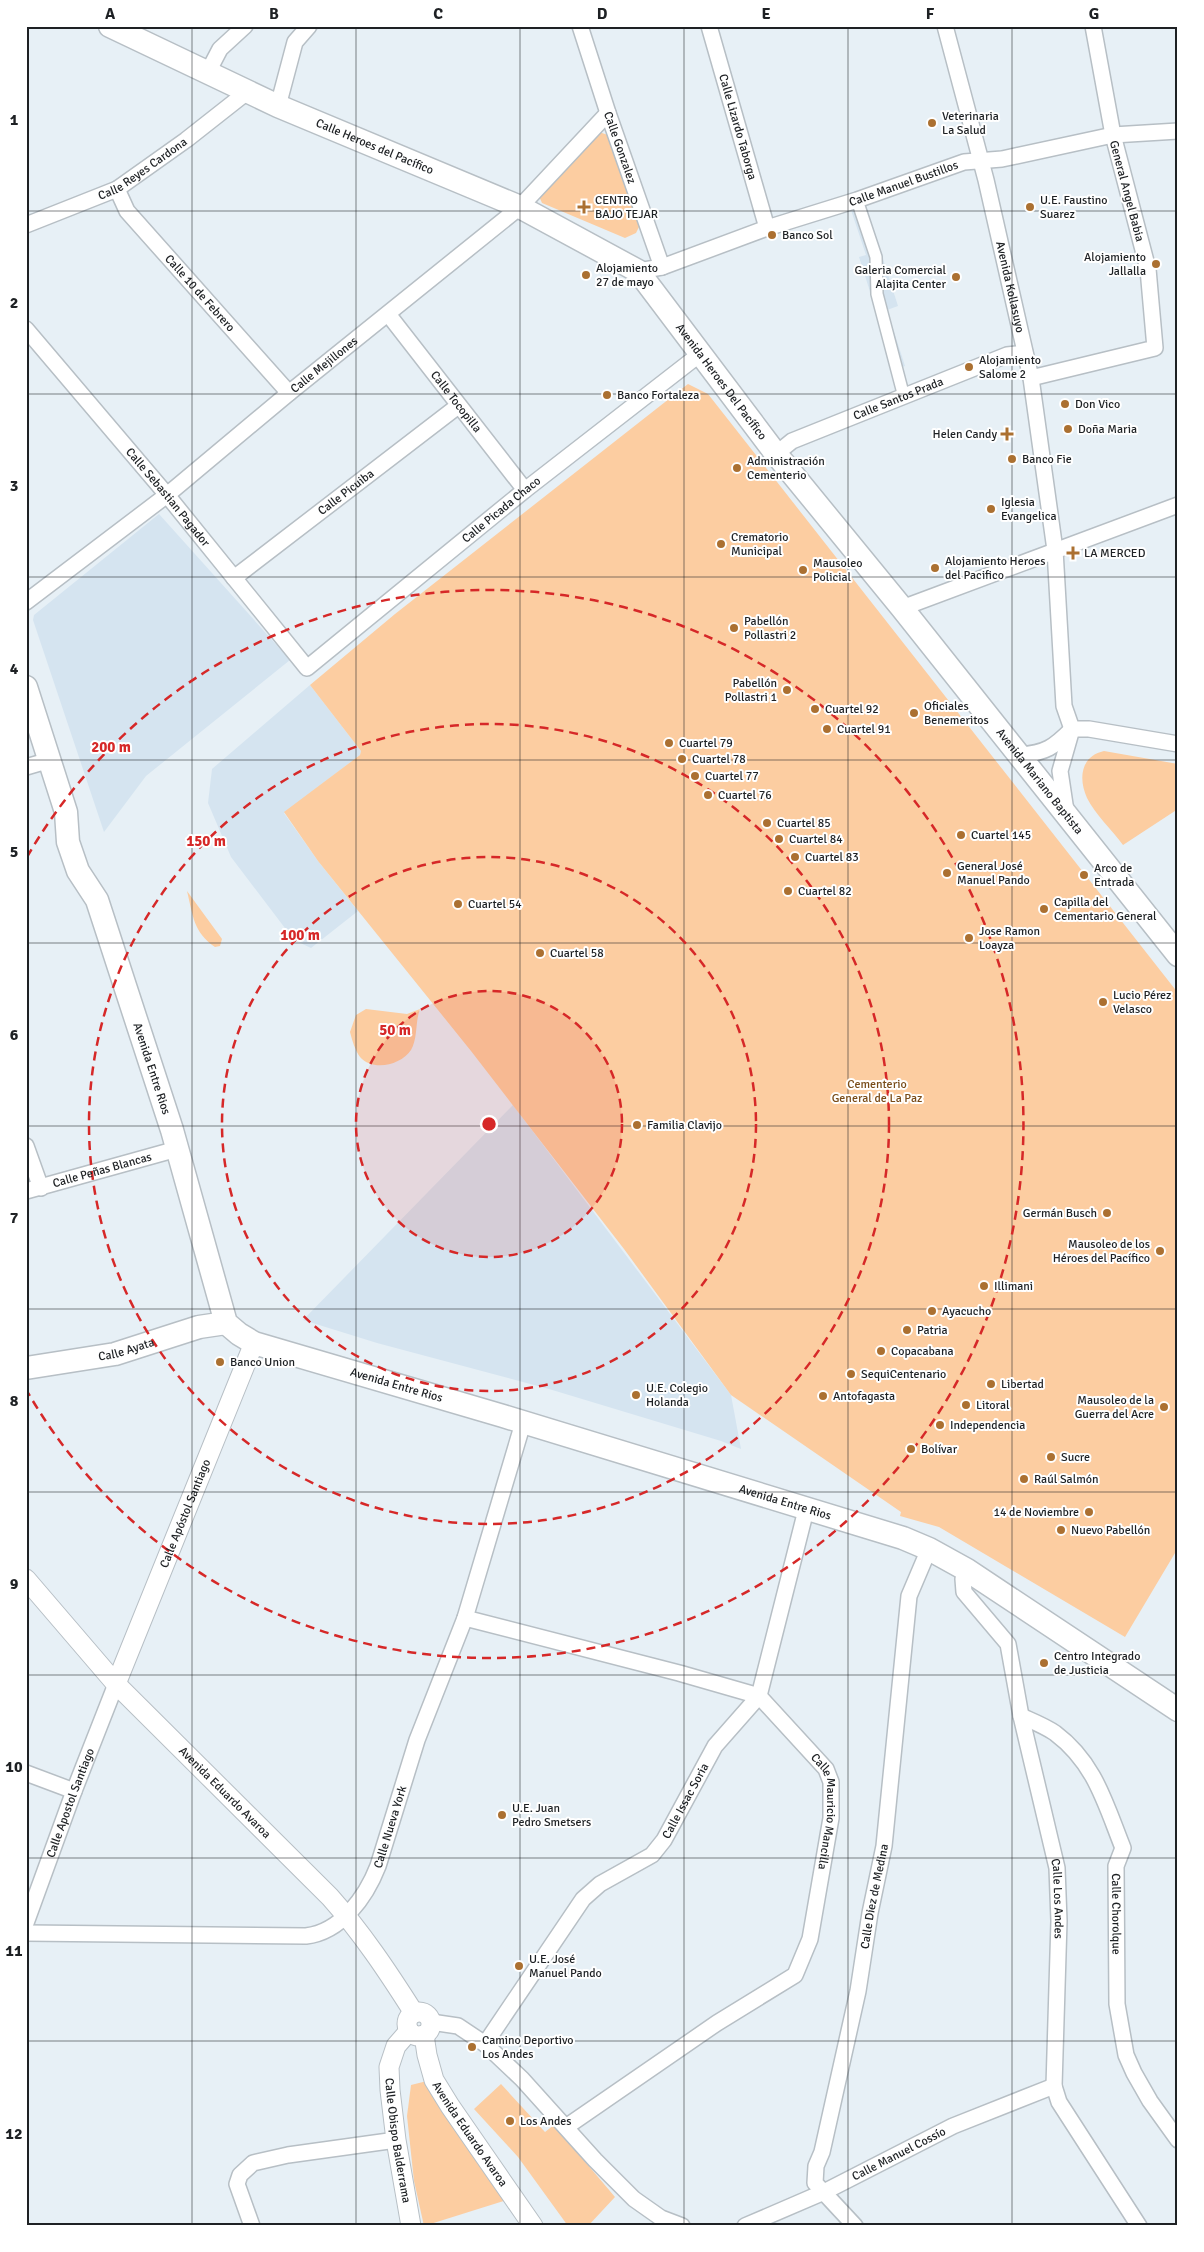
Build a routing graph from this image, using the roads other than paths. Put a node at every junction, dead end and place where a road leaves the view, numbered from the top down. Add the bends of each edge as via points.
1 (110, 26) edge
2 (244, 26) edge
3 (309, 26) edge
4 (580, 26) edge
5 (710, 26) edge
6 (945, 26) edge
7 (1093, 26) edge
8 (208, 72) junction
9 (247, 92) junction
10 (278, 106) junction
11 (608, 113) junction
12 (1178, 131) edge
13 (1113, 135) junction
14 (981, 160) junction
15 (116, 189) junction
16 (852, 201) junction
17 (520, 207) junction
18 (26, 225) edge
19 (767, 228) junction
20 (662, 267) junction
21 (638, 270) junction
22 (388, 314) junction
23 (26, 328) edge
24 (1025, 353) junction
25 (700, 354) junction
26 (1031, 378) junction
27 (290, 393) junction
28 (904, 397) junction
29 (458, 406) junction
30 (776, 454) junction
31 (525, 490) junction
32 (167, 495) junction
33 (1178, 505) edge
34 (1055, 550) junction
35 (234, 578) junction
36 (26, 602) edge
37 (902, 608) junction
38 (307, 668) joint
39 (26, 687) edge
40 (1072, 729) junction
41 (1178, 744) edge
42 (1020, 755) junction
43 (50, 760) junction
44 (26, 767) edge
45 (1066, 817) junction
46 (1178, 954) edge
47 (26, 1146) edge
48 (178, 1148) junction
49 (34, 1190) edge
50 (226, 1323) junction
51 (254, 1343) junction
52 (26, 1368) edge
53 (523, 1423) junction
54 (806, 1510) junction
55 (929, 1549) junction
56 (967, 1570) junction
57 (26, 1579) edge
58 (464, 1618) junction
59 (116, 1684) junction
60 (758, 1696) junction
61 (1176, 1704) edge
62 (1021, 1716) junction
63 (26, 1773) edge
64 (74, 1792) junction
65 (346, 1915) junction
66 (26, 1923) edge
67 (26, 1933) edge
68 (419, 2025) junction
69 (485, 2044) junction
70 (1054, 2086) junction
71 (566, 2127) junction
72 (396, 2140) junction
73 (1178, 2140) edge
74 (824, 2192) junction
75 (1137, 2225) edge
76 (252, 2226) edge
77 (411, 2226) edge
78 (534, 2226) edge
79 (682, 2226) edge
80 (745, 2226) edge
81 (855, 2226) edge

1 - 8 main road, Calle Heroes del Pacífico
2 - 8 street via 220,48
3 - 10 street via 295,42
4 - 11 street, Calle Gonzalez
5 - 19 street, Calle Lizardo Taborga
6 - 14 street, Avenida Kollasuyo
7 - 13 street, General Angel Babia
8 - 9 main road, Calle Heroes del Pacífico
9 - 10 main road, Calle Heroes del Pacífico
9 - 15 street, Calle Reyes Cardona
10 - 17 main road, Calle Heroes del Pacífico
11 - 17 street, Calle Mejillones
11 - 20 street, Calle Gonzalez
12 - 13 street, Calle Manuel Bustillos
13 - 14 street, Calle Manuel Bustillos
13 - 26 street, General Angel Babia via 1148,269 1155,348
14 - 16 street, Calle Manuel Bustillos via 964,162
14 - 24 street, Avenida Kollasuyo
15 - 18 street, Calle Reyes Cardona
15 - 27 street, Calle 10 de Febrero via 127,211
16 - 19 street, Calle Manuel Bustillos
16 - 28 street via 876,257 877,294
17 - 21 main road, Calle Heroes del Pacífico
17 - 22 street, Calle Mejillones
19 - 20 street, Calle Manuel Bustillos
20 - 21 street, Calle Manuel Bustillos
21 - 25 main road, Avenida Heroes Del Pacífico
22 - 27 street, Calle Mejillones
22 - 29 street, Calle Tocopilla
23 - 32 street, Calle Sebastian Pagador
24 - 26 street, Avenida Kollasuyo
24 - 28 street, Calle Santos Prada via 1007,355
25 - 30 main road, Avenida Heroes Del Pacífico
25 - 31 street, Calle Picada Chaco
26 - 34 street, Avenida Kollasuyo
27 - 32 street, Calle Mejillones
28 - 30 street, Calle Santos Prada via 792,441
29 - 31 street, Calle Tocopilla
29 - 35 street, Calle Picuiba
30 - 37 main road, Avenida Heroes Del Pacífico
31 - 38 street, Calle Picada Chaco
32 - 35 street, Calle Sebastian Pagador
32 - 36 street, Calle Mejillones
33 - 34 street
34 - 37 street
34 - 40 street, Avenida Kollasuyo via 1064,706
35 - 38 street, Calle Sebastian Pagador
37 - 42 main road, Avenida Mariano Baptista
39 - 43 main road, Avenida Entre Rios
40 - 41 street via 1089,728
40 - 42 street via 1055,746 1039,753
40 - 45 street via 1060,771
42 - 45 main road, Avenida Mariano Baptista
43 - 44 street
43 - 48 main road, Avenida Entre Rios via 66,812 68,842 78,871 96,900
45 - 46 main road, Avenida Mariano Baptista via 1104,859
47 - 49 street
48 - 49 street, Calle Peñas Blancas
48 - 50 main road, Avenida Entre Rios
50 - 51 main road, Avenida Entre Rios
50 - 52 main road, Calle Ayata via 199,1327 115,1354
51 - 53 main road, Avenida Entre Rios
51 - 59 street, Calle Apóstol Santiago
53 - 54 main road, Avenida Entre Rios
53 - 58 street, Calle Nueva York
54 - 55 main road, Avenida Entre Rios via 903,1538
54 - 60 street, Calle Issac Soria
55 - 56 main road, Avenida Entre Rios
55 - 74 street, Calle Diez de Medina via 909,1596 884,1846 858,1991 822,2152 816,2166 814,2183
56 - 61 main road, Avenida Entre Rios
56 - 62 street, Calle Los Andes via 963,1579 964,1592 1008,1644
57 - 59 street, Avenida Eduardo Avaroa
58 - 60 street
58 - 65 street, Calle Nueva York via 418,1740 371,1884
59 - 64 street, Calle Apostol Santiago
59 - 65 street, Avenida Eduardo Avaroa
60 - 69 street, Calle Issac Soria via 715,1746 664,1840 652,1855 600,1884 583,1899
60 - 71 street, Calle Mauricio Mancilla via 826,1768 831,1782 831,1818 805,1955 795,1975 718,2023
62 - 70 street, Calle Los Andes via 1057,1868 1060,1922
62 - 73 street, Calle Chorolque via 1054,1732 1090,1768 1123,1848 1116,1866 1117,2004 1126,2055 1134,2073
63 - 64 street
64 - 66 street, Calle Apostol Santiago
65 - 67 street, Calle Nueva York via 329,1929 306,1936
65 - 68 street, Avenida Eduardo Avaroa via 384,1964
68 - 69 street via 458,2026
68 - 72 street, Calle Obispo Balderrama via 396,2046 389,2067
68 - 78 street, Avenida Eduardo Avaroa via 434,2080
69 - 71 street
70 - 74 street, Calle Manuel Cossío via 953,2126
70 - 75 street, Calle Los Andes via 1059,2102
71 - 79 street via 634,2199 661,2218
72 - 76 street via 253,2163 240,2175 237,2184
72 - 77 street, Calle Obispo Balderrama
74 - 80 street, Calle Manuel Cossío
74 - 81 street, Calle Diez de Medina

